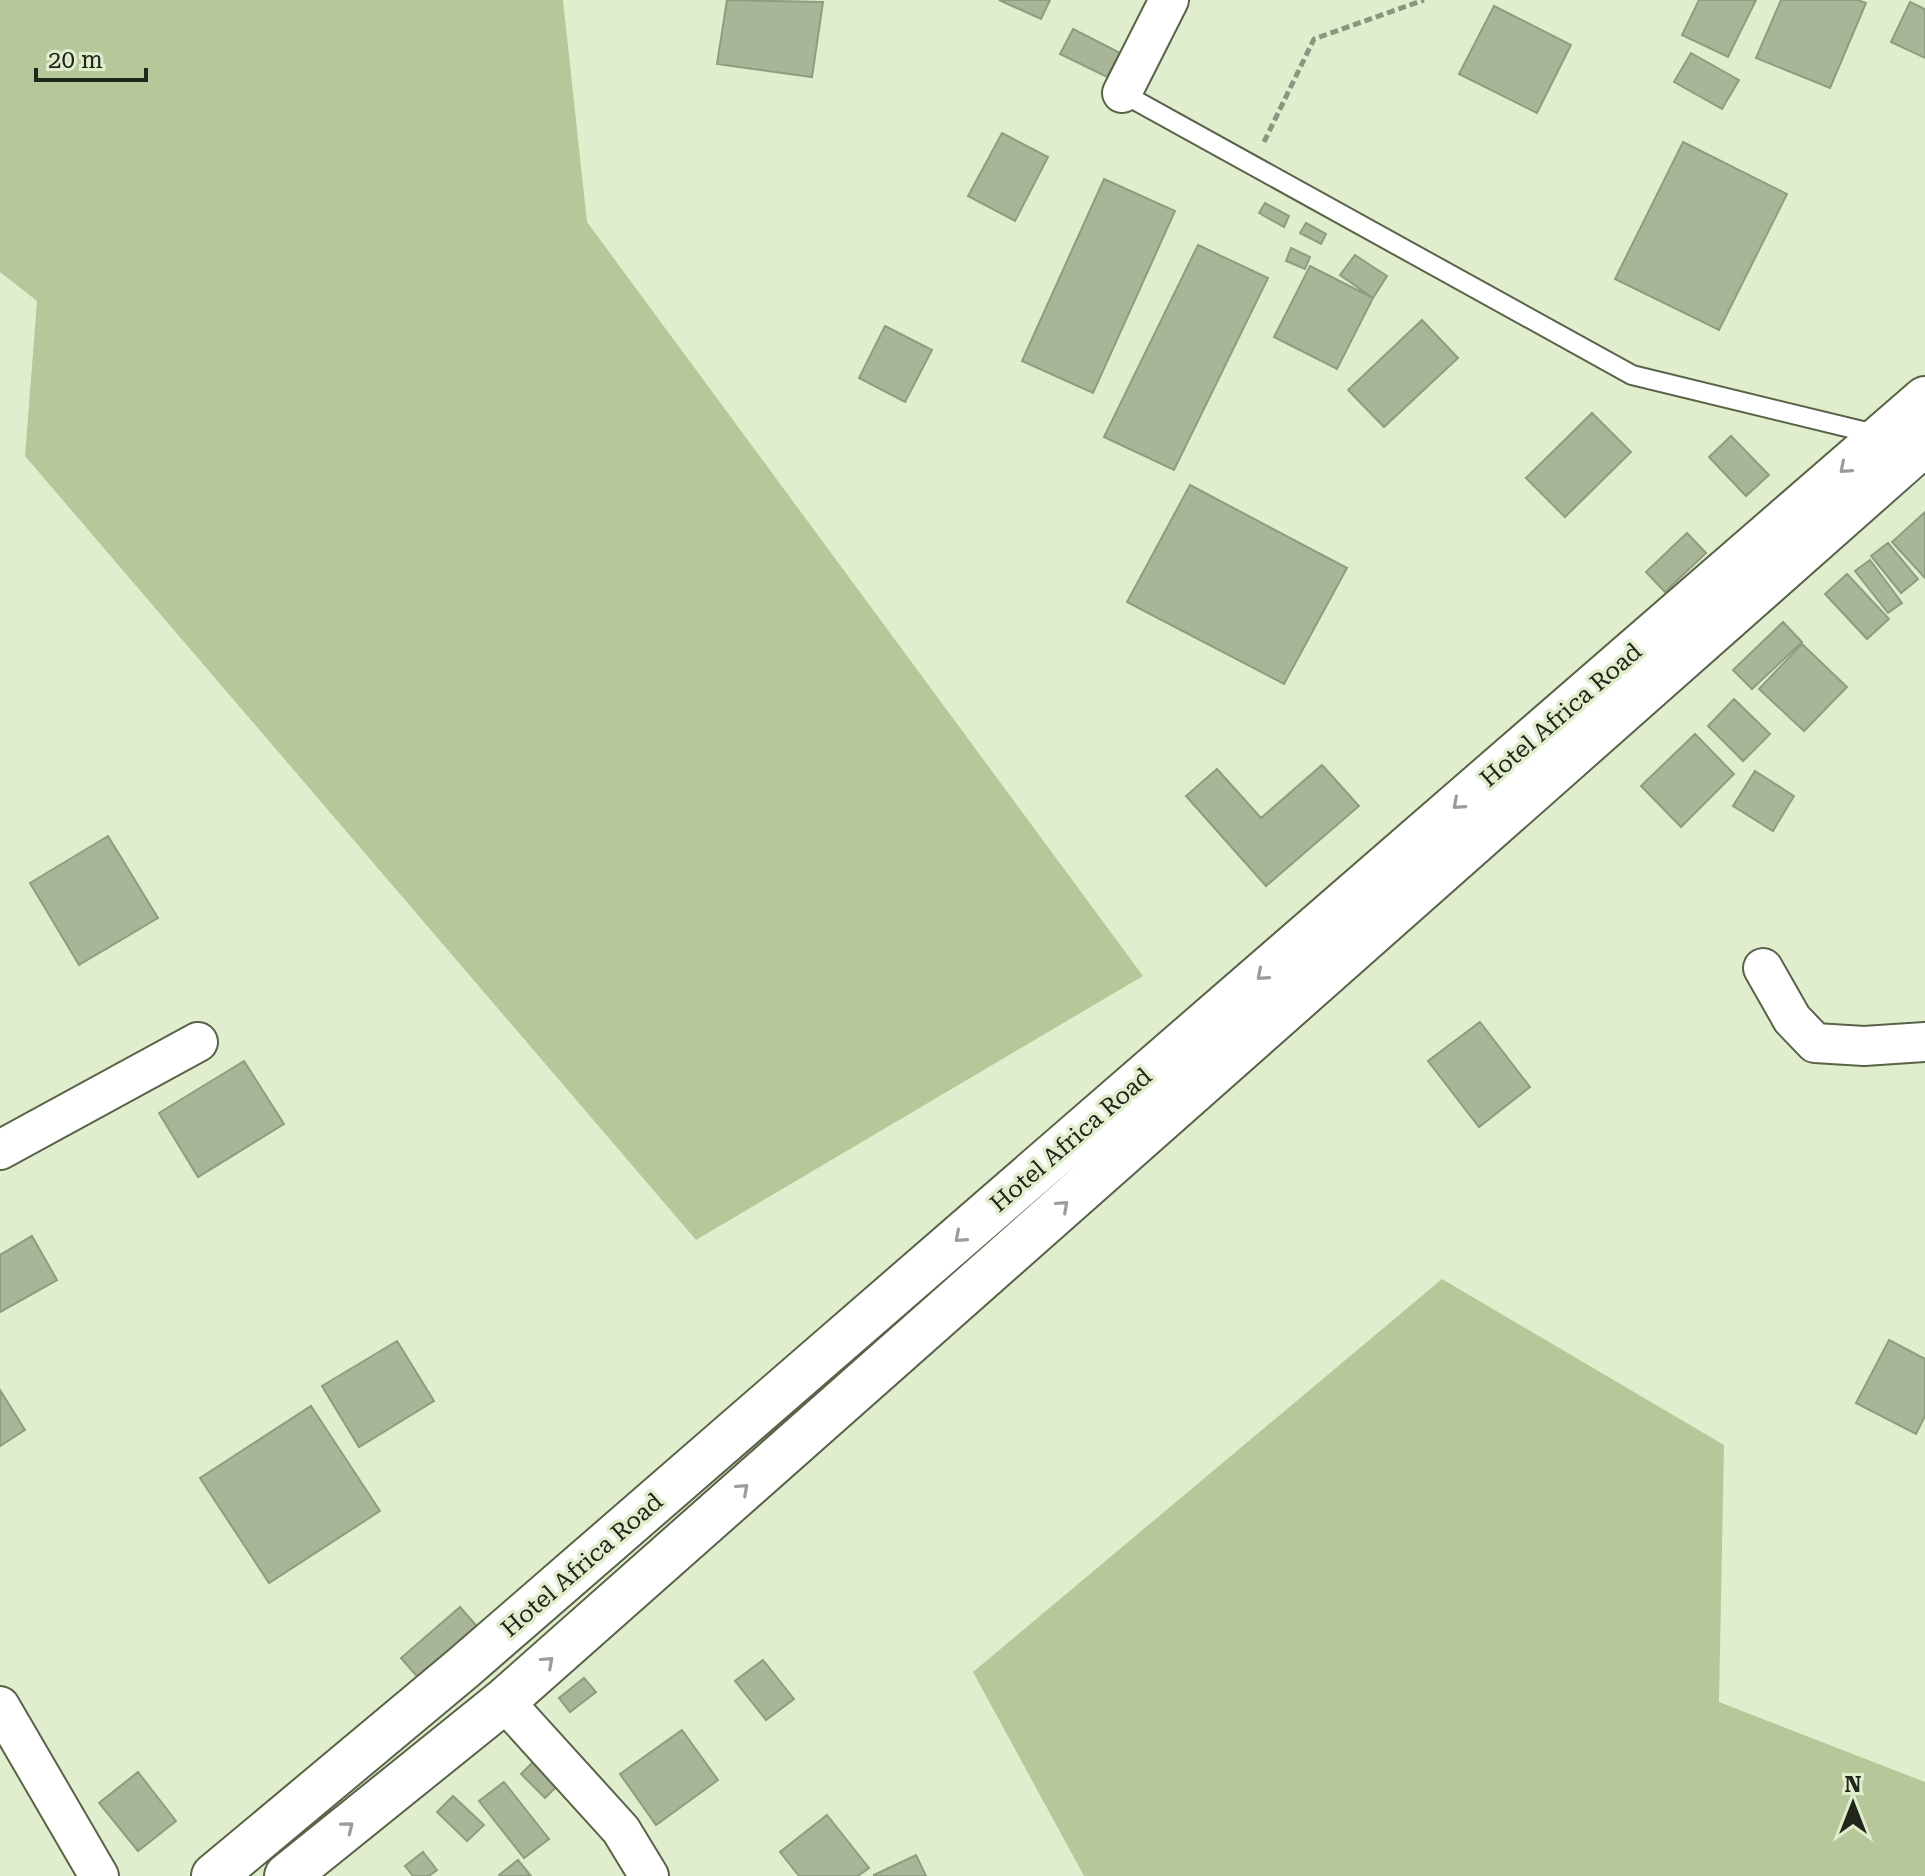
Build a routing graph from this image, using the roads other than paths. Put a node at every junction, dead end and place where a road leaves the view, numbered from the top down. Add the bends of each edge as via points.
1 (1169, 0) edge
2 (1122, 93) joint
3 (1925, 399) edge
4 (1911, 450) edge
5 (1763, 968) dead end
6 (198, 1042) dead end
7 (1925, 1042) edge
8 (0, 1150) edge
9 (504, 1701) junction
10 (0, 1706) edge
11 (237, 1868) edge
12 (99, 1876) edge
13 (287, 1876) edge
14 (649, 1876) edge

1 - 2 street
2 - 4 lane via 1632,375
3 - 4 street, Hotel Africa Road
9 -> 4 street, Hotel Africa Road
4 -> 11 street, Hotel Africa Road via 463,1668
5 - 7 street via 1792,1019 1815,1043
6 - 8 street
13 -> 9 street, Hotel Africa Road
9 - 14 street via 621,1830
10 - 12 street

